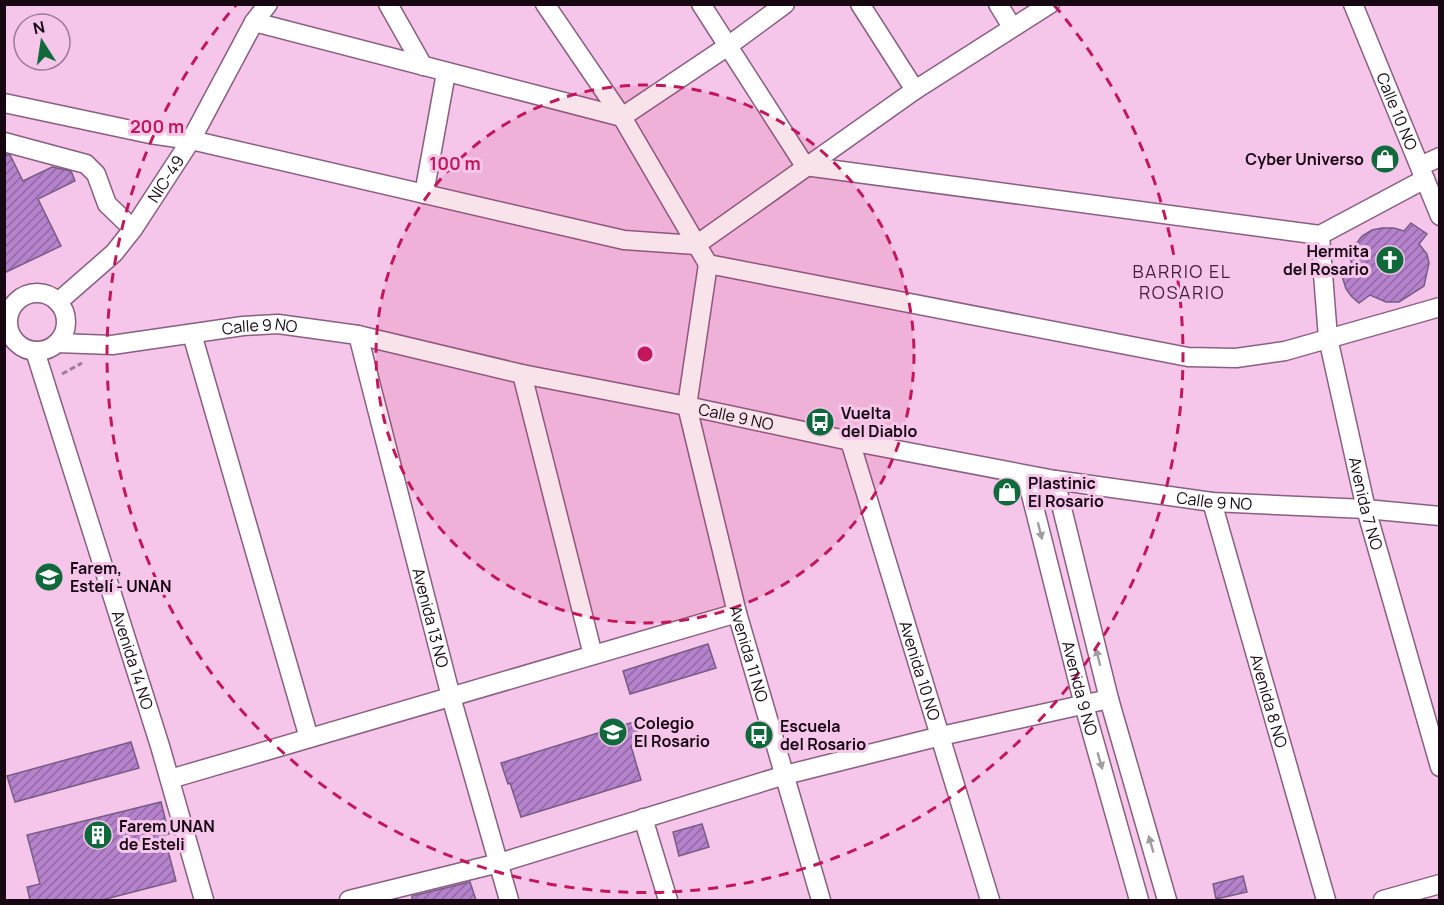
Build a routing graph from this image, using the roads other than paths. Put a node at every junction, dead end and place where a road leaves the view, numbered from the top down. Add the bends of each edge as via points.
1 (268, 4) edge
2 (388, 4) edge
3 (701, 4) edge
4 (785, 4) edge
5 (860, 4) edge
6 (998, 4) edge
7 (1050, 4) edge
8 (1353, 4) edge
9 (551, 7) edge
10 (254, 22) junction
11 (1012, 27) junction
12 (728, 46) junction
13 (423, 66) junction
14 (446, 73) junction
15 (915, 90) junction
16 (5, 104) edge
17 (622, 117) junction
18 (191, 140) junction
19 (4, 142) edge
20 (1440, 157) edge
21 (805, 166) junction
22 (1423, 173) junction
23 (424, 194) junction
24 (1440, 216) edge
25 (134, 229) junction
26 (1320, 235) junction
27 (696, 245) junction
28 (708, 264) junction
29 (58, 302) junction
30 (1440, 307) edge
31 (192, 334) junction
32 (358, 335) junction
33 (8, 337) edge
34 (1328, 338) junction
35 (57, 343) junction
36 (35, 351) junction
37 (522, 374) junction
38 (687, 406) junction
39 (850, 441) junction
40 (1026, 475) junction
41 (1054, 480) junction
42 (1212, 502) junction
43 (1366, 509) junction
44 (1440, 516) edge
45 (737, 613) junction
46 (593, 655) junction
47 (451, 697) junction
48 (1109, 699) junction
49 (1084, 705) junction
50 (940, 736) junction
51 (309, 738) junction
52 (1440, 767) edge
53 (785, 775) junction
54 (170, 779) junction
55 (643, 818) junction
56 (499, 863) junction
57 (1440, 884) edge
58 (204, 900) edge
59 (356, 900) edge
60 (508, 900) edge
61 (668, 900) edge
62 (821, 900) edge
63 (990, 900) edge
64 (1139, 900) edge
65 (1167, 900) edge
66 (1326, 900) edge
67 (1383, 900) edge

1 - 10 street, NIC-49 / NIC-49
2 - 13 street
3 - 12 street
4 - 12 street
5 - 15 street
6 - 11 street
7 - 11 street
8 - 22 street, Calle 10 NO
9 - 17 street
10 - 13 street
10 - 18 street, NIC-49 / NIC-49
11 - 15 street
12 - 17 street
12 - 21 street
13 - 14 street
14 - 17 street
14 - 23 street
15 - 21 street
16 - 18 street
17 - 27 street
18 - 23 street
18 - 25 street, NIC-49 / NIC-49
19 - 25 street via 86,164 96,174 107,204
20 - 22 street
21 - 26 street
21 - 27 street
22 - 24 street, Calle 10 NO
22 - 26 street
23 - 27 street via 624,240
25 - 29 street, NIC-49 / NIC-49 via 114,253
26 - 34 street, Avenida 7 NO
27 - 28 street
28 - 34 street via 1188,357 1236,358 1286,351
28 - 38 street
29 - 33 street via 33,293 17,302 8,318
29 - 35 street via 67,323
30 - 34 street
31 - 32 street, Calle 9 NO via 278,324
31 - 35 street, Calle 9 NO via 112,345
31 - 51 street
32 - 37 street, Calle 9 NO
32 - 47 street, Avenida 13 NO
33 - 36 street
34 - 43 street, Avenida 7 NO
35 - 36 street via 47,350
36 - 54 street, Avenida 14 NO
37 - 38 street, Calle 9 NO
37 - 46 street
38 - 39 street, Calle 9 NO
38 - 45 street, Avenida 11 NO
39 - 40 street, Calle 9 NO
39 - 50 street, Avenida 10 NO
40 - 41 street, Calle 9 NO
40 -> 49 street, Avenida 9 NO
41 - 42 street, Calle 9 NO
48 -> 41 street, Avenida 9 NO
42 - 43 street, Calle 9 NO
42 - 66 street, Avenida 8 NO
43 - 44 street, Calle 9 NO
43 - 52 street, Avenida 7 NO
45 - 46 street
45 - 53 street, Avenida 11 NO
46 - 47 street
47 - 51 street
47 - 56 street, Avenida 13 NO
48 - 49 street
65 -> 48 street, Avenida 9 NO
49 - 50 street
49 -> 64 street, Avenida 9 NO
50 - 53 street
50 - 63 street, Avenida 10 NO
51 - 54 street
53 - 55 street
53 - 62 street, Avenida 11 NO
54 - 58 street, Avenida 14 NO
55 - 56 street
55 - 61 street
56 - 59 street
56 - 60 street, Avenida 13 NO
57 - 67 street

